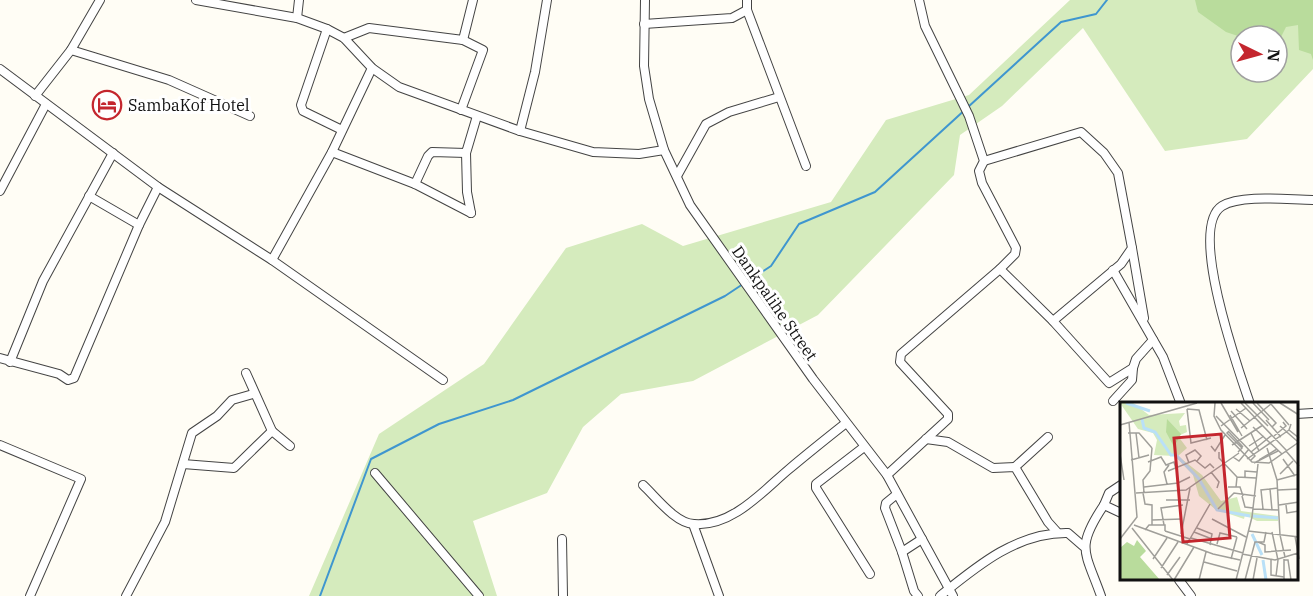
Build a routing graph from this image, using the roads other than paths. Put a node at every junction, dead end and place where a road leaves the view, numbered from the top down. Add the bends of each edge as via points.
1 (100, 0) edge
2 (196, 0) edge
3 (299, 0) edge
4 (473, 0) edge
5 (547, 0) edge
6 (645, 0) edge
7 (747, 0) edge
8 (919, 0) edge
9 (207, 1) edge
10 (747, 10) junction
11 (297, 18) junction
12 (644, 24) junction
13 (327, 30) junction
14 (344, 38) junction
15 (463, 40) junction
16 (71, 50) junction
17 (372, 68) junction
18 (0, 69) edge
19 (35, 96) junction
20 (778, 97) junction
21 (46, 104) junction
22 (461, 110) junction
23 (250, 116) dead end
24 (477, 116) junction
25 (342, 130) junction
26 (520, 131) junction
27 (664, 150) junction
28 (332, 152) junction
29 (113, 153) junction
30 (466, 153) junction
31 (984, 161) junction
32 (806, 166) dead end
33 (677, 176) junction
34 (415, 184) junction
35 (158, 186) junction
36 (0, 191) edge
37 (89, 196) junction
38 (1313, 200) edge
39 (139, 225) junction
40 (1132, 248) junction
41 (272, 260) junction
42 (1000, 269) junction
43 (1113, 270) junction
44 (1053, 321) junction
45 (1145, 326) junction
46 (1153, 340) junction
47 (0, 358) edge
48 (10, 362) junction
49 (1133, 368) junction
50 (246, 373) dead end
51 (443, 380) dead end
52 (253, 394) junction
53 (1113, 401) dead end
54 (1181, 402) edge
55 (1249, 402) edge
56 (1313, 413) edge
57 (1298, 414) edge
58 (846, 423) junction
59 (272, 431) junction
60 (1048, 437) dead end
61 (926, 439) junction
62 (0, 445) edge
63 (290, 447) dead end
64 (864, 447) junction
65 (183, 464) junction
66 (1015, 467) junction
67 (375, 473) dead end
68 (886, 475) junction
69 (643, 485) dead end
70 (1120, 486) edge
71 (897, 494) junction
72 (1104, 505) junction
73 (1120, 513) edge
74 (693, 524) junction
75 (1057, 532) junction
76 (562, 539) dead end
77 (922, 539) junction
78 (1083, 546) junction
79 (902, 552) junction
80 (870, 574) dead end
81 (1180, 581) edge
82 (951, 592) edge
83 (30, 596) edge
84 (126, 596) edge
85 (479, 596) edge
86 (563, 596) edge
87 (718, 596) edge
88 (918, 596) edge
89 (940, 596) edge
90 (1101, 596) edge
91 (1191, 596) edge

1 - 16 street
2 - 9 street
3 - 11 street
4 - 15 street
5 - 26 street
6 - 12 street, Dankpalihe Street
7 - 10 street
8 - 31 street via 925,26 969,116
9 - 11 street
10 - 12 street via 732,18
10 - 20 street
11 - 13 street
12 - 27 street, Dankpalihe Street via 649,99
13 - 14 street
13 - 25 street via 301,105 303,111
14 - 15 street via 369,28
14 - 17 street
15 - 22 street via 483,50
16 - 19 street
16 - 23 street via 169,80
17 - 22 street via 399,87
17 - 25 street
18 - 19 street
19 - 21 street
20 - 32 street
20 - 33 street via 729,112 706,124
21 - 29 street
21 - 36 street
22 - 24 street
24 - 26 street
24 - 30 street
25 - 28 street
26 - 27 street via 593,152 639,154
27 - 33 street, Dankpalihe Street
28 - 34 street
28 - 41 street
29 - 35 street
29 - 37 street
30 - 34 street via 432,153
30 - 34 street via 471,213
31 - 40 street via 1081,132 1104,153 1118,173
31 - 42 street via 979,171 982,183 1016,248
33 - 58 street, Dankpalihe Street via 690,205
35 - 39 street
35 - 41 street
37 - 39 street
37 - 48 street via 43,281
38 - 55 street via 1241,200 1216,210 1211,221 1218,298
39 - 48 street via 74,378 68,380 59,374
40 - 43 street
40 - 45 street
41 - 51 street
42 - 44 street
42 - 61 street via 901,354 900,362 948,414 948,419
43 - 44 street
43 - 45 street
44 - 49 street via 1109,383
45 - 46 street
46 - 49 street
46 - 54 street
47 - 48 street
49 - 53 street via 1131,380
50 - 52 street
52 - 59 street
52 - 65 street via 232,400 192,434
56 - 57 street
58 - 64 street, Dankpalihe Street
58 - 74 street via 766,492 730,515
59 - 63 street
59 - 65 street via 234,468
60 - 66 street
61 - 66 street via 948,442 993,468
61 - 68 street
62 - 83 street via 81,479
64 - 68 street, Dankpalihe Street
64 - 80 street via 816,484 816,488
65 - 84 street via 165,522
66 - 75 street
67 - 85 street
68 - 71 street, Dankpalihe Street
69 - 74 street via 672,513
70 - 72 street via 1109,494
71 - 77 street, Dankpalihe Street
71 - 79 street via 885,508
72 - 73 street
72 - 78 street via 1089,527
74 - 87 street
75 - 78 street via 1068,533
75 - 82 street via 1045,532 1011,545
76 - 86 street
77 - 79 street
77 - 82 street, Dankpalihe Street
78 - 90 street
79 - 88 street
81 - 91 street
82 - 89 street

